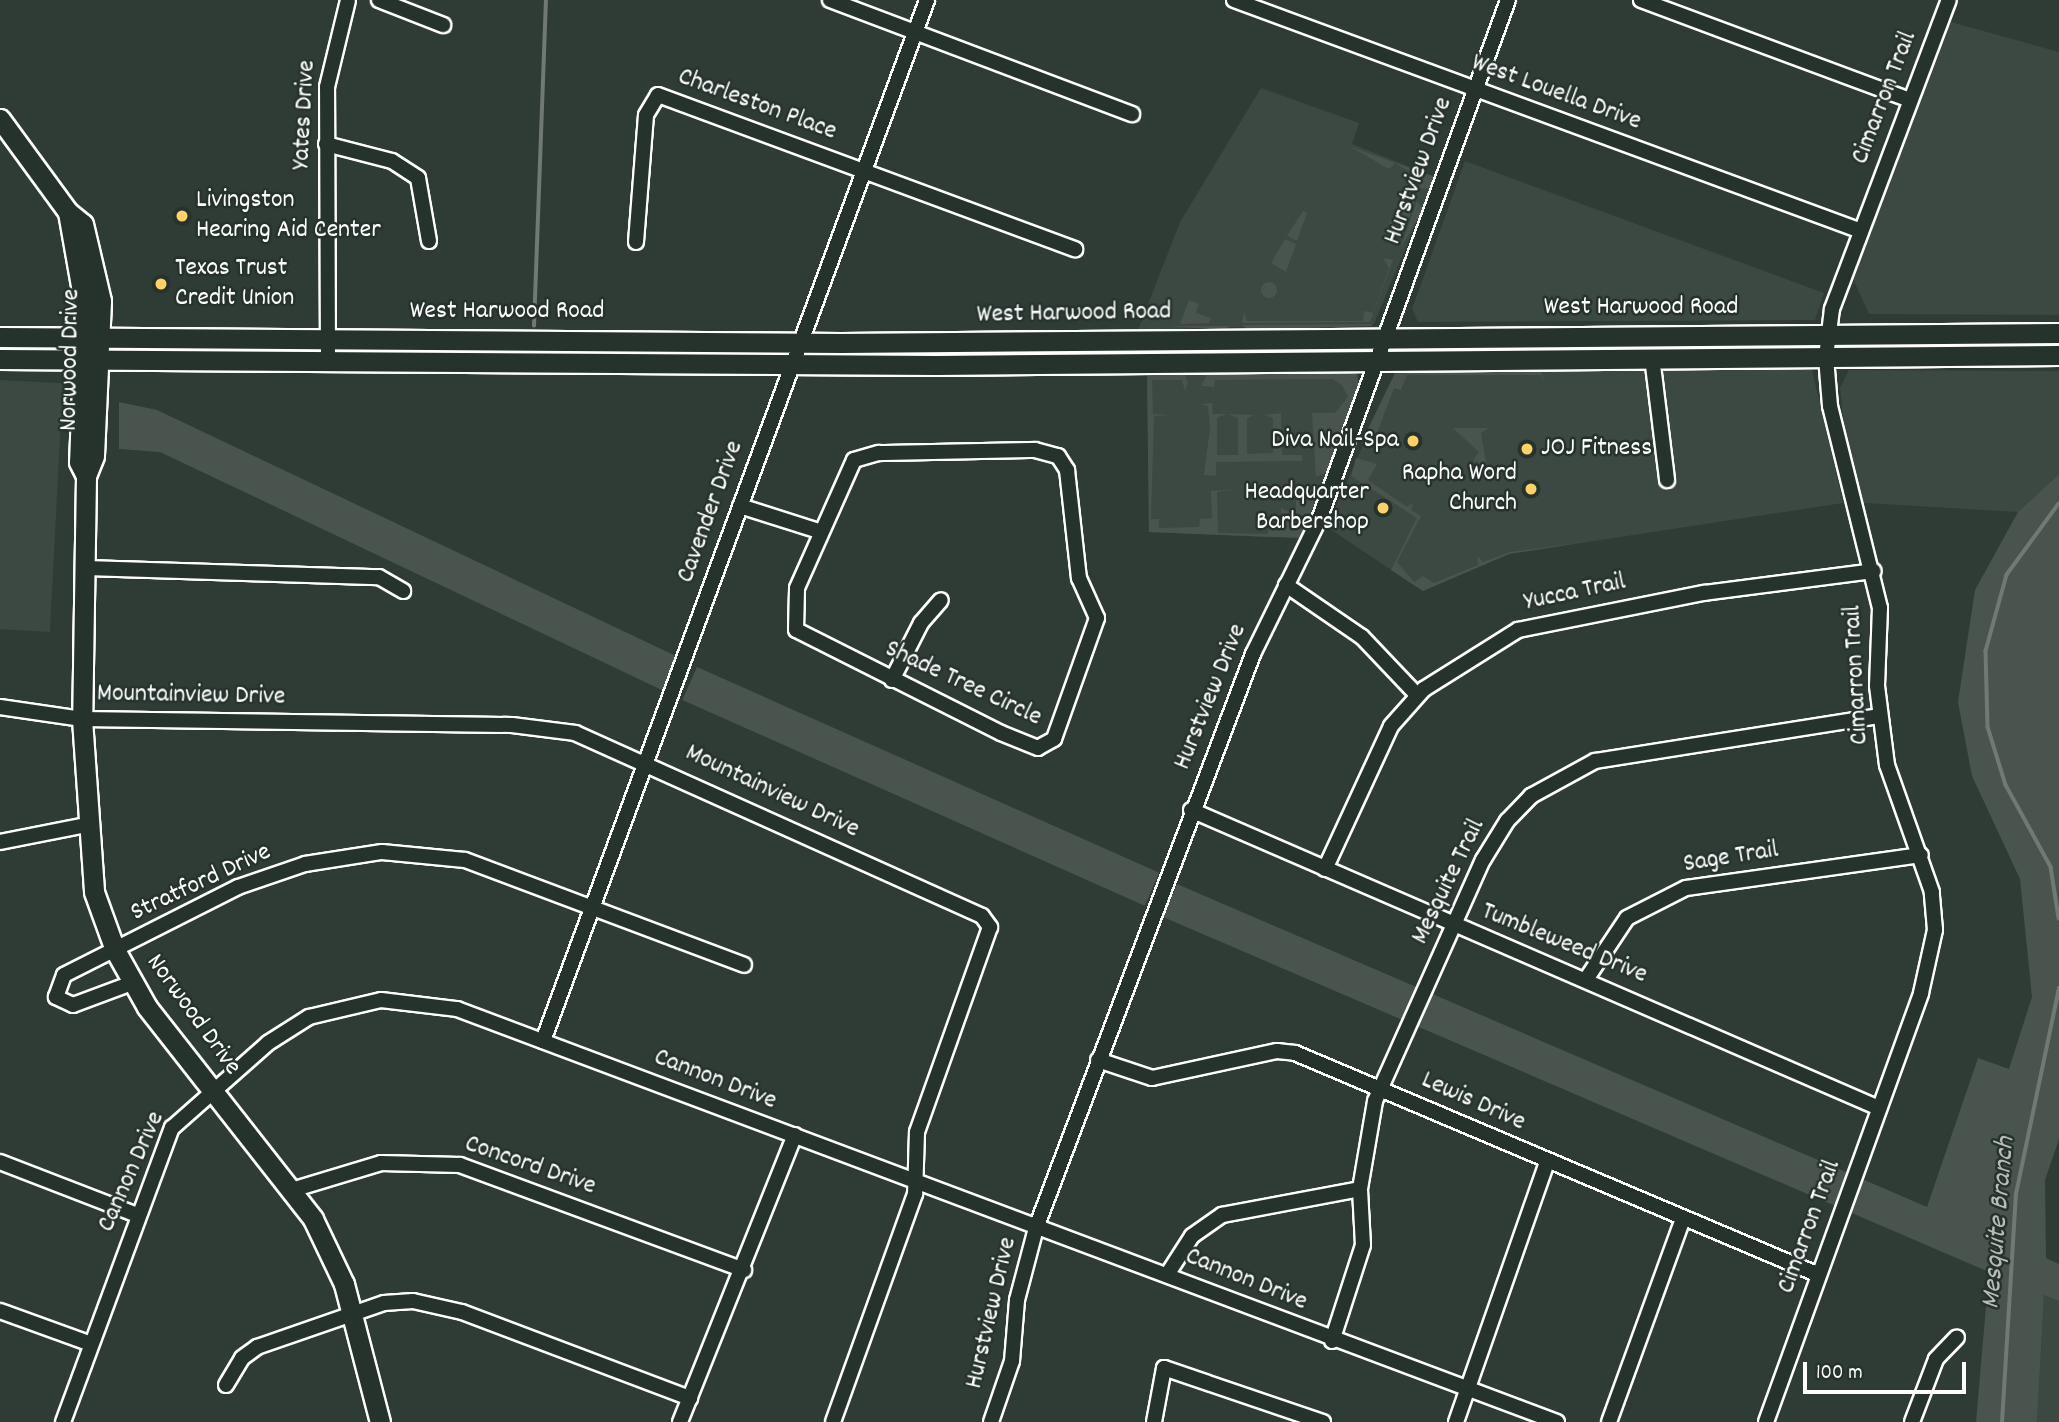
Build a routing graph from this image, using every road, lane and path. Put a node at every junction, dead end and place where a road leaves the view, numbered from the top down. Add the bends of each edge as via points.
1 (348, 0) edge
2 (379, 0) edge
3 (830, 0) edge
4 (927, 0) edge
5 (1234, 0) edge
6 (1508, 0) edge
7 (1641, 0) edge
8 (1949, 0) edge
9 (443, 25) dead end
10 (914, 34) junction
11 (1475, 89) junction
12 (1910, 100) junction
13 (1132, 114) dead end
14 (0, 118) edge
15 (326, 144) junction
16 (863, 170) junction
17 (1861, 231) junction
18 (429, 241) dead end
19 (636, 242) dead end
20 (1076, 249) dead end
21 (1827, 333) junction
22 (2059, 333) edge
23 (0, 337) edge
24 (1385, 337) junction
25 (92, 338) junction
26 (327, 338) junction
27 (799, 342) junction
28 (2059, 355) edge
29 (1651, 357) junction
30 (1826, 357) junction
31 (0, 359) edge
32 (92, 359) junction
33 (1377, 360) junction
34 (328, 361) junction
35 (791, 364) junction
36 (1667, 480) dead end
37 (740, 506) junction
38 (819, 531) junction
39 (86, 568) junction
40 (1874, 571) junction
41 (1286, 585) junction
42 (403, 591) dead end
43 (941, 600) dead end
44 (892, 680) junction
45 (1417, 695) junction
46 (0, 707) edge
47 (1879, 716) junction
48 (82, 719) junction
49 (646, 761) junction
50 (1191, 810) junction
51 (86, 825) junction
52 (0, 842) edge
53 (1921, 855) junction
54 (1325, 869) junction
55 (592, 907) junction
56 (1453, 925) junction
57 (115, 950) junction
58 (744, 965) dead end
59 (1587, 978) junction
60 (132, 983) junction
61 (543, 1041) junction
62 (1098, 1060) junction
63 (213, 1087) junction
64 (1381, 1088) junction
65 (1879, 1108) junction
66 (794, 1135) junction
67 (0, 1162) edge
68 (1547, 1162) junction
69 (918, 1182) junction
70 (295, 1189) junction
71 (1360, 1189) junction
72 (137, 1215) junction
73 (1683, 1219) junction
74 (1036, 1228) junction
75 (744, 1270) junction
76 (1167, 1275) junction
77 (1819, 1275) junction
78 (0, 1311) edge
79 (354, 1314) junction
80 (1957, 1337) dead end
81 (1332, 1341) junction
82 (91, 1344) junction
83 (226, 1385) dead end
84 (1468, 1389) junction
85 (690, 1398) junction
86 (63, 1422) edge
87 (380, 1422) edge
88 (680, 1422) edge
89 (833, 1422) edge
90 (991, 1422) edge
91 (1154, 1422) edge
92 (1323, 1422) edge
93 (1456, 1422) edge
94 (1557, 1422) edge
95 (1609, 1422) edge
96 (1766, 1422) edge
97 (1912, 1422) edge

1 - 15 street, Yates Drive via 330,63
2 - 9 street
3 - 10 street
4 - 10 street, Cavender Drive
5 - 11 street, West Louella Drive
6 - 11 street, Hurstview Drive
7 - 12 street
8 - 12 street, Cimarron Trail
10 - 13 street
10 - 16 street, Cavender Drive
11 - 17 street, West Louella Drive
11 - 24 street, Hurstview Drive
12 - 17 street, Cimarron Trail
14 - 25 main road, Norwood Drive via 68,212
15 - 18 street via 392,161 418,178
15 - 26 street, Yates Drive
16 - 19 street, Charleston Place via 658,95 646,116
16 - 20 street
16 - 27 street, Cavender Drive
17 - 21 street, Cimarron Trail
21 - 22 main road, West Harwood Road
21 - 24 main road, West Harwood Road
21 - 30 street, Cimarron Trail
23 - 25 main road, West Harwood Road
24 - 27 main road, West Harwood Road
24 - 33 street, Hurstview Drive
25 - 26 main road, West Harwood Road
25 - 32 main road, Norwood Drive
26 - 27 main road, West Harwood Road
26 - 34 street, Yates Drive
27 - 35 street, Cavender Drive
28 - 30 main road, West Harwood Road
29 - 30 main road, West Harwood Road
29 - 33 main road, West Harwood Road
29 - 36 street
30 - 40 street, Cimarron Trail via 1830,406
31 - 32 main road, West Harwood Road
32 - 34 main road, West Harwood Road
32 - 39 main road, Norwood Drive via 94,456 86,476
33 - 35 main road, West Harwood Road
33 - 41 street, Hurstview Drive via 1320,516
34 - 35 main road, West Harwood Road
35 - 37 street, Cavender Drive
37 - 38 street
37 - 49 street, Cavender Drive
38 - 44 street, Shade Tree Circle via 793,607 796,630
38 - 44 street, Shade Tree Circle via 844,474 859,457 1035,450 1058,456 1067,470 1079,578 1097,618 1097,634 1054,739 1038,748
39 - 42 street via 379,577
39 - 48 main road, Norwood Drive
40 - 45 street, Yucca Trail via 1547,620 1486,649
40 - 47 street, Cimarron Trail
41 - 45 street via 1362,637
41 - 50 street, Hurstview Drive
43 - 44 street via 921,623
45 - 54 street, Yucca Trail via 1372,759
46 - 48 street, Mountainview Drive
47 - 53 street, Cimarron Trail via 1887,765
47 - 56 street, Mesquite Trail via 1595,761 1571,772 1531,796 1507,821
48 - 49 street, Mountainview Drive via 512,725 575,733
48 - 51 main road, Norwood Drive
49 - 55 street, Cavender Drive
49 - 69 street, Mountainview Drive via 990,923 917,1132
50 - 54 street, Tumbleweed Drive
50 - 62 street, Hurstview Drive
51 - 52 street
51 - 57 main road, Norwood Drive via 94,892
53 - 59 street, Sage Trail via 1686,888 1627,918
53 - 65 street, Cimarron Trail via 1936,930 1921,993
54 - 56 street, Tumbleweed Drive
55 - 57 street, Stratford Drive via 441,855 353,854 238,887
55 - 58 street, Stratford Drive
55 - 61 street, Cavender Drive
56 - 59 street, Tumbleweed Drive
56 - 64 street, Mesquite Trail
57 - 60 main road, Norwood Drive
57 - 60 street, Stratford Drive via 64,975 56,996 73,1005
59 - 65 street, Tumbleweed Drive
60 - 63 main road, Norwood Drive
61 - 63 street, Cannon Drive via 457,1009 412,1000 359,1003 309,1017
61 - 66 street, Cannon Drive
62 - 64 street, Lewis Drive via 1153,1078 1277,1051
62 - 74 street, Hurstview Drive
63 - 70 main road, Norwood Drive
63 - 72 street, Cannon Drive via 172,1128
64 - 68 street, Lewis Drive
64 - 71 street, Mesquite Trail via 1364,1142
65 - 77 street, Cimarron Trail
66 - 69 street, Cannon Drive
66 - 75 street
67 - 72 street
68 - 73 street, Lewis Drive
68 - 84 street
69 - 74 street, Cannon Drive
69 - 89 street, Mountainview Drive
70 - 75 street, Concord Drive via 381,1163 460,1165
70 - 79 main road, Norwood Drive via 333,1257
71 - 76 street via 1222,1215 1192,1236
71 - 81 street, Mesquite Trail via 1363,1245
72 - 82 street, Cannon Drive
73 - 77 street, Lewis Drive
73 - 95 street
74 - 76 street, Cannon Drive
74 - 90 street, Hurstview Drive via 1017,1300 1012,1361
75 - 85 street
76 - 81 street, Cannon Drive
77 - 96 street, Cimarron Trail
78 - 82 street
79 - 83 street via 246,1353
79 - 85 street via 384,1303 428,1302
79 - 87 main road, Norwood Drive
80 - 97 street via 1936,1359
81 - 84 street, Cannon Drive
82 - 86 street, Cannon Drive
84 - 93 street
84 - 94 street, Cannon Drive
85 - 88 street
91 - 92 street via 1164,1368

